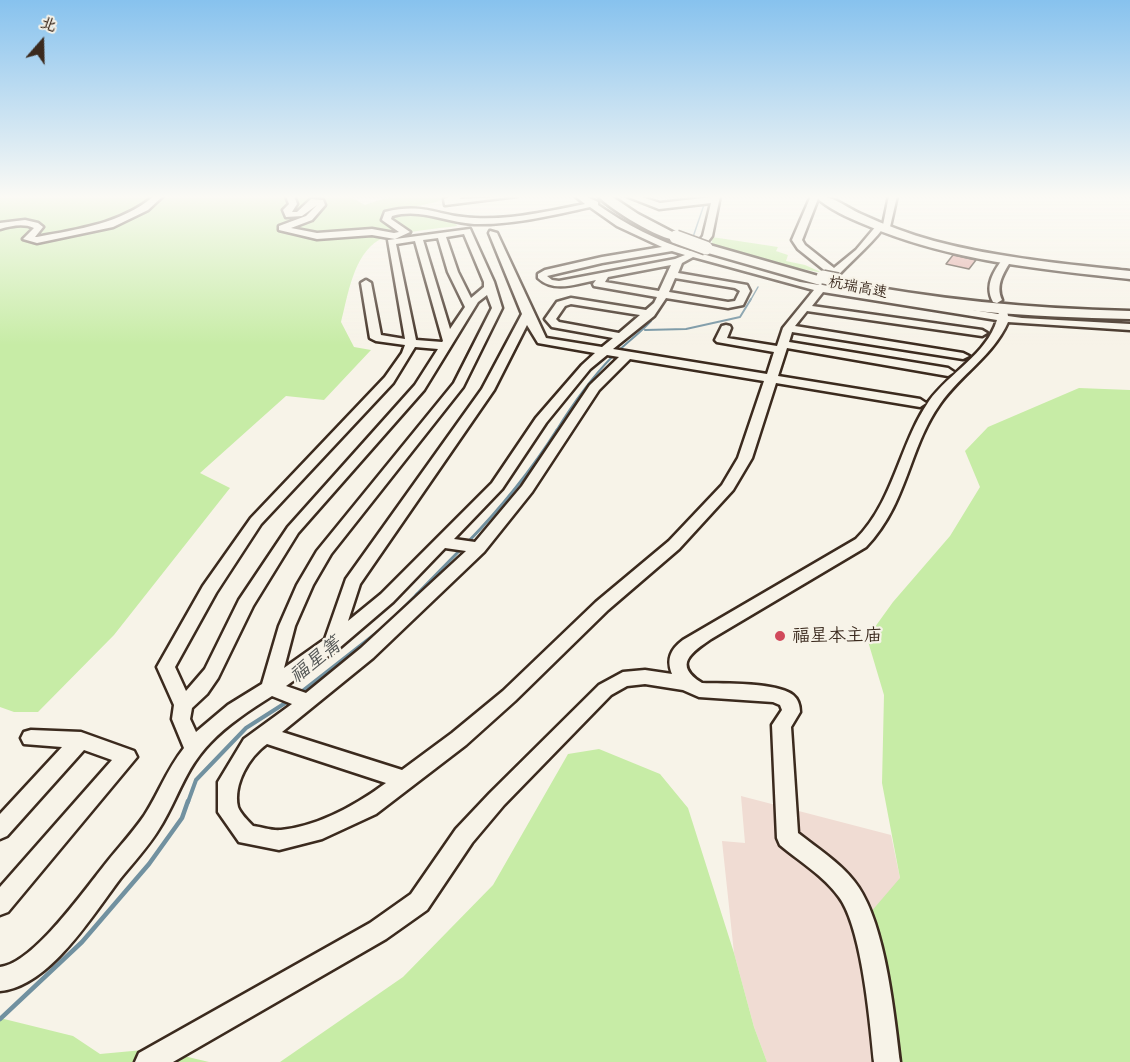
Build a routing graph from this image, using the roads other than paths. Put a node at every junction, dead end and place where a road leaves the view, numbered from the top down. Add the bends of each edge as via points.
1 (392, 246) edge
2 (420, 246) edge
3 (445, 246) edge
4 (473, 246) edge
5 (498, 246) edge
6 (676, 246) edge
7 (688, 246) edge
8 (699, 246) edge
9 (800, 246) edge
10 (865, 246) edge
11 (942, 246) edge
12 (962, 246) edge
13 (693, 252) junction
14 (1007, 259) junction
15 (1130, 273) edge
16 (606, 274) junction
17 (673, 275) junction
18 (828, 281) junction
19 (366, 283) dead end
20 (598, 284) junction
21 (489, 288) junction
22 (663, 295) junction
23 (584, 302) junction
24 (470, 307) junction
25 (806, 308) junction
26 (1130, 310) edge
27 (1002, 311) junction
28 (528, 313) junction
29 (650, 314) junction
30 (1130, 315) edge
31 (1130, 327) edge
32 (726, 328) dead end
33 (788, 328) junction
34 (982, 333) dead end
35 (623, 337) junction
36 (411, 343) junction
37 (446, 343) junction
38 (783, 347) junction
39 (618, 352) junction
40 (963, 356) dead end
41 (948, 372) dead end
42 (772, 377) junction
43 (920, 404) dead end
44 (550, 435) junction
45 (462, 546) junction
46 (332, 644) junction
47 (687, 683) junction
48 (293, 695) junction
49 (183, 705) junction
50 (265, 735) junction
51 (31, 738) dead end
52 (81, 740) junction
53 (194, 750) junction
54 (405, 780) junction
55 (0, 829) edge
56 (0, 904) edge
57 (0, 979) edge
58 (148, 1062) edge
59 (887, 1062) edge

1 - 36 street
2 - 37 street
3 - 24 street
4 - 21 street
5 - 28 street
6 - 13 street
7 - 13 highway, 杭瑞高速, bridge
8 - 13 street
9 - 18 street
10 - 18 street
11 - 14 highway
12 - 15 highway
13 - 16 street
13 - 16 street via 661,249 541,276 553,284
13 - 17 street
13 - 18 highway, 杭瑞高速
14 - 15 highway
14 - 27 street via 993,287
16 - 20 street
17 - 22 street
17 - 22 street via 737,285 745,291 734,305
18 - 25 street
18 - 26 highway, 杭瑞高速 via 969,302
18 - 27 street
18 - 30 highway, 杭瑞高速 via 970,306
19 - 36 street via 376,338
20 - 22 street
20 - 23 street
21 - 24 street
21 - 48 street via 497,308 459,384 325,551 305,585 287,626
22 - 29 street
23 - 29 street
23 - 35 street via 563,303 551,322
24 - 37 street
25 - 33 street
25 - 34 street
27 - 31 street via 1039,323
27 - 47 street via 1004,324 939,396 926,416 880,525 861,543 680,651 678,671
28 - 39 street via 542,341
28 - 46 street via 488,390 352,583
29 - 35 street
32 - 38 street via 721,340
33 - 38 street
33 - 40 street
35 - 39 street
36 - 37 street
36 - 49 street via 389,380 256,521 209,590 166,667
37 - 49 street via 420,387 293,530 245,604 212,673
38 - 41 street
38 - 42 street
39 - 42 street
39 - 44 street via 594,388
39 - 44 street via 586,368
42 - 43 street
42 - 54 street via 745,458 728,487 674,545 602,606 509,696
44 - 45 street via 497,486
44 - 45 street via 526,489
45 - 46 street via 387,598
45 - 48 street via 367,653
46 - 48 street
47 - 58 street via 623,678 605,690 464,836 419,902 378,931
47 - 59 street via 699,690 775,695 791,705 791,712 781,725 788,838 847,888 855,903 869,950
48 - 50 street
48 - 53 street via 235,710
49 - 53 street via 181,719
50 - 54 street
50 - 54 street via 251,745 228,782 228,812 247,835 279,840 315,832 369,807
51 - 52 street
52 - 55 street
52 - 56 street via 127,757
53 - 57 street via 176,773 152,822 59,940 36,961 10,978

